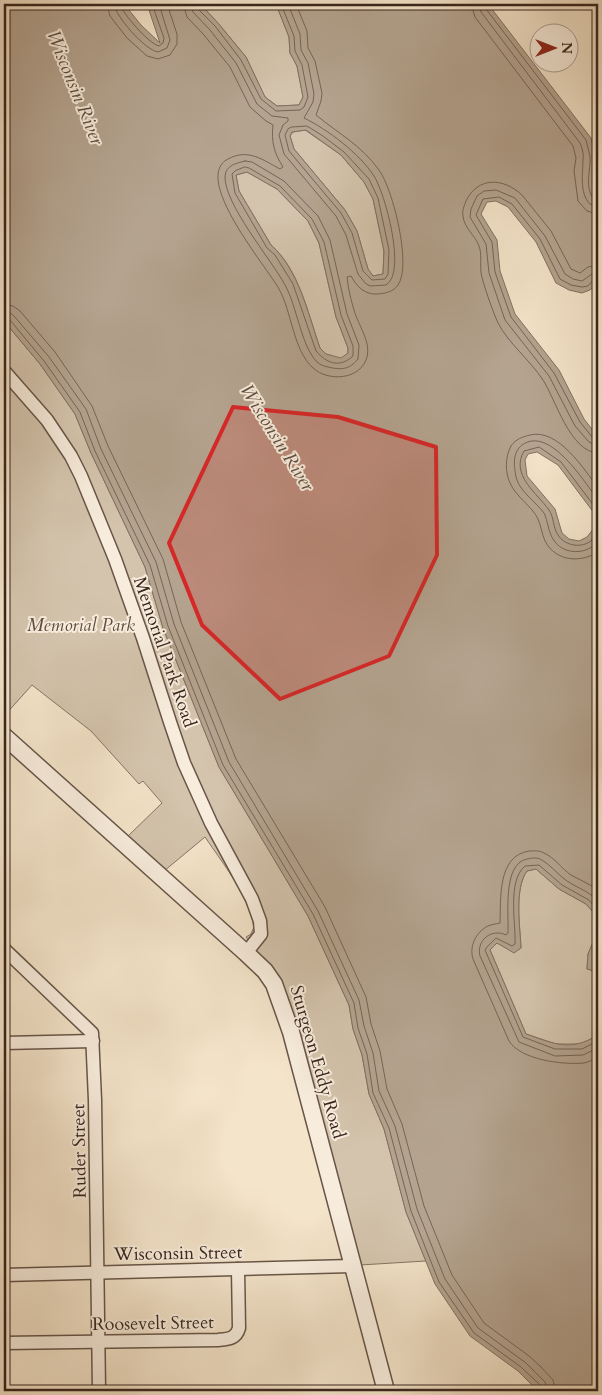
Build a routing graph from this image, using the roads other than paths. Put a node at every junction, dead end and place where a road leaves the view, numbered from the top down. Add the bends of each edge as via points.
1 (4, 371) edge
2 (4, 736) edge
3 (4, 949) edge
4 (246, 953) junction
5 (93, 1041) junction
6 (4, 1043) edge
7 (352, 1266) junction
8 (238, 1269) junction
9 (98, 1273) junction
10 (4, 1275) edge
11 (4, 1342) edge
12 (99, 1342) junction
13 (100, 1391) edge
14 (386, 1391) edge

1 - 4 street, Memorial Park Road via 51,425 71,456 115,559 184,763 258,917 262,934
2 - 4 street, Sturgeon Eddy Road
3 - 5 street, Ruder Street via 92,1032
4 - 7 street, Sturgeon Eddy Road via 272,980 287,1018
5 - 6 street
5 - 9 street, Ruder Street
7 - 8 street, Wisconsin Street
7 - 14 street, Sturgeon Eddy Road
8 - 9 street, Wisconsin Street
8 - 12 street, Roosevelt Street via 239,1328 233,1337
9 - 10 street, Wisconsin Street
9 - 12 street, Ruder Street
11 - 12 street, Roosevelt Street
12 - 13 street, Ruder Street

